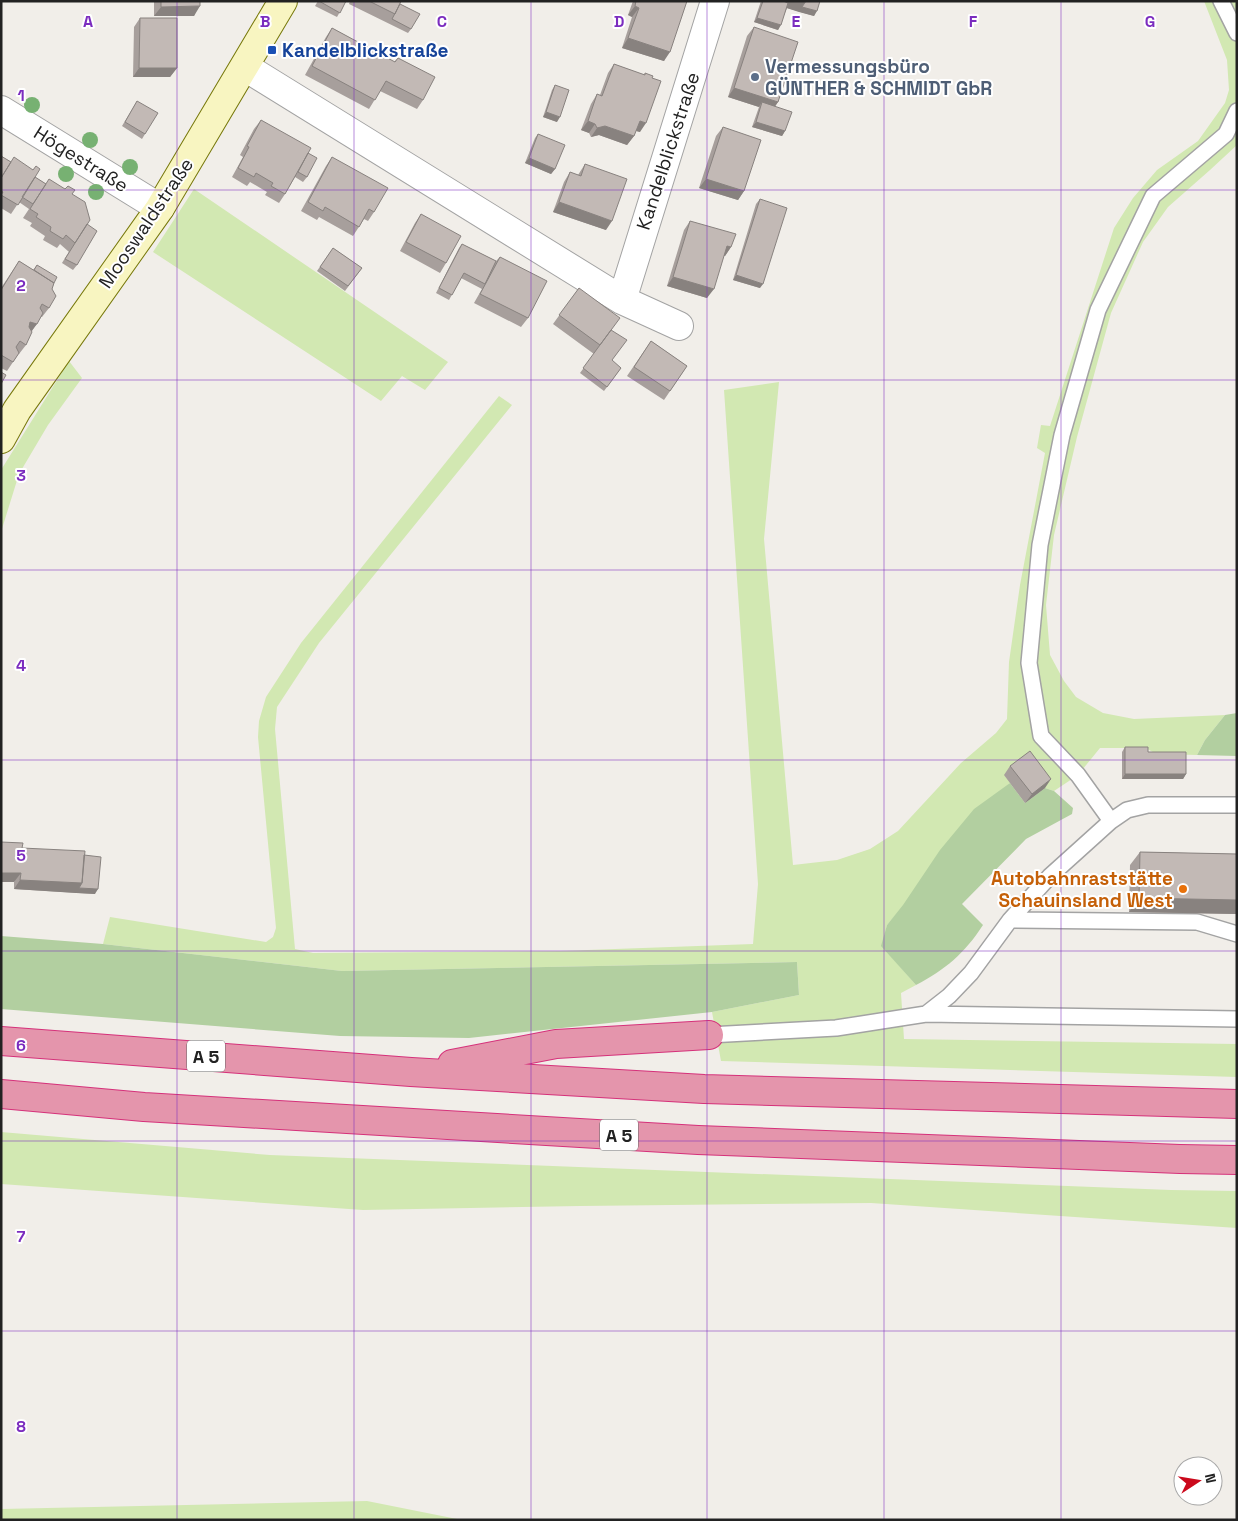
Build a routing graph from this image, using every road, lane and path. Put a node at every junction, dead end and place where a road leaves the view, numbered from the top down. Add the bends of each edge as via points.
1 (283, 1) edge
2 (715, 1) edge
3 (1221, 1) edge
4 (1237, 34) edge
5 (245, 66) junction
6 (1, 110) edge
7 (1237, 112) edge
8 (160, 208) junction
9 (622, 300) junction
10 (679, 326) dead end
11 (1, 439) edge
12 (1237, 805) edge
13 (1111, 821) junction
14 (1010, 920) junction
15 (1237, 934) edge
16 (926, 1014) junction
17 (1237, 1018) edge
18 (709, 1035) joint
19 (1, 1041) edge
20 (411, 1072) junction
21 (1, 1094) edge
22 (1237, 1104) edge
23 (1237, 1160) edge

1 - 5 street, Mooswaldstraße
2 - 9 street, Kandelblickstraße
3 - 4 lane
5 - 8 street, Mooswaldstraße
5 - 9 street
6 - 8 street, Högestraße
7 - 13 lane via 1226,134 1153,196 1098,310 1062,435 1040,545 1029,663 1041,736 1078,776
8 - 11 street, Mooswaldstraße via 17,410
9 - 10 street
12 - 13 lane via 1148,805 1127,810
13 - 14 lane via 1050,876
14 - 15 lane via 1197,922
14 - 16 lane via 971,973
16 - 17 lane
16 - 18 lane via 836,1028
18 - 20 highway via 556,1044
19 - 20 highway, A 5
20 - 22 highway, A 5 via 704,1089
21 - 23 highway, A 5 via 144,1107 688,1140

